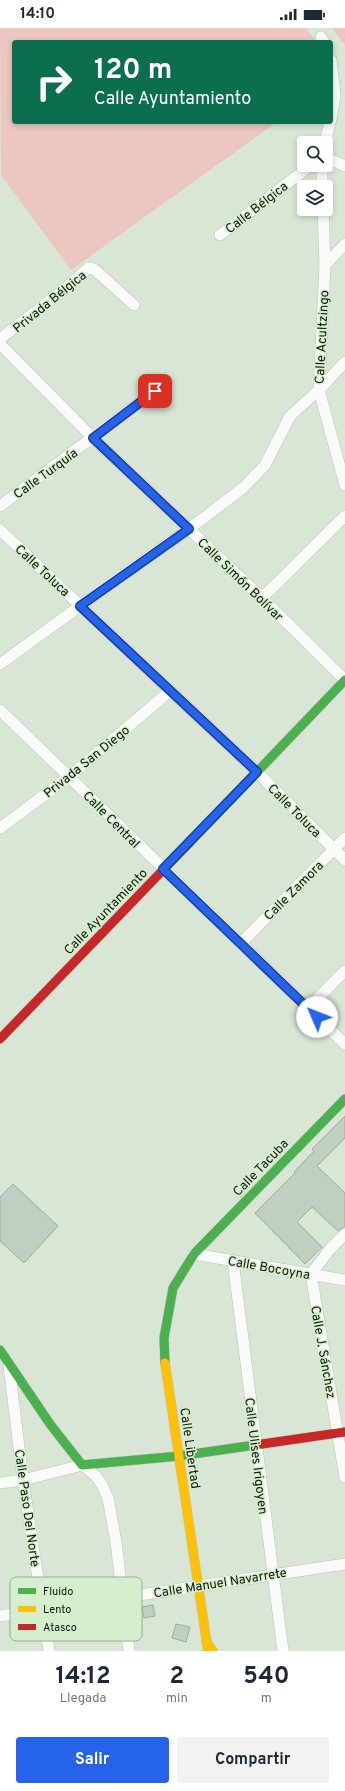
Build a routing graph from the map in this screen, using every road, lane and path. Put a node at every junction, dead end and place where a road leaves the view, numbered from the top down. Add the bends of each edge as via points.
1 (333, 78) edge
2 (333, 108) edge
3 (330, 124) edge
4 (327, 136) edge
5 (333, 161) edge
6 (345, 166) edge
7 (302, 172) edge
8 (323, 216) edge
9 (220, 235) dead end
10 (345, 244) edge
11 (325, 265) junction
12 (134, 306) dead end
13 (0, 340) edge
14 (0, 344) edge
15 (345, 362) edge
16 (167, 382) dead end
17 (319, 390) junction
18 (93, 438) junction
19 (345, 485) edge
20 (0, 506) edge
21 (345, 516) edge
22 (189, 529) junction
23 (0, 530) edge
24 (262, 598) junction
25 (80, 606) junction
26 (0, 664) edge
27 (345, 680) edge
28 (170, 691) junction
29 (0, 710) edge
30 (257, 772) junction
31 (70, 776) junction
32 (0, 828) edge
33 (345, 838) edge
34 (334, 849) junction
35 (345, 860) edge
36 (163, 869) junction
37 (241, 943) junction
38 (345, 971) edge
39 (308, 1008) junction
40 (0, 1039) edge
41 (345, 1044) edge
42 (345, 1099) edge
43 (345, 1234) edge
44 (194, 1254) junction
45 (233, 1261) junction
46 (311, 1274) junction
47 (345, 1280) edge
48 (3, 1356) edge
49 (341, 1432) edge
50 (256, 1445) junction
51 (179, 1456) junction
52 (82, 1465) junction
53 (345, 1477) edge
54 (23, 1480) junction
55 (0, 1483) edge
56 (345, 1564) edge
57 (272, 1574) junction
58 (39, 1577) edge
59 (120, 1577) edge
60 (199, 1586) junction
61 (142, 1594) edge
62 (10, 1614) edge
63 (0, 1616) edge
64 (49, 1641) edge
65 (128, 1641) edge
66 (206, 1641) junction
67 (50, 1651) edge
68 (129, 1651) edge
69 (208, 1651) edge
70 (213, 1651) edge
71 (283, 1651) edge

1 - 2 street
3 - 4 street
5 - 6 street
7 - 9 street, Calle Bélgica
8 - 11 street, Calle Acultzingo
10 - 11 street
11 - 17 street, Calle Acultzingo
12 - 13 street, Privada Bélgica via 94,269 88,268
14 - 18 street, Calle Simón Bolívar
15 - 17 street
16 - 18 street, Calle Turquía
17 - 19 street, Calle Acultzingo
17 - 22 street via 290,416 272,453 256,476
18 - 20 street, Calle Turquía
18 - 22 street, Calle Simón Bolívar
21 - 24 street
22 - 24 street, Calle Simón Bolívar
22 - 25 street
23 - 25 street, Calle Toluca
24 - 27 street, Calle Simón Bolívar
25 - 26 street
25 - 28 street, Calle Toluca
27 - 30 street, Calle Ayuntamiento
28 - 30 street, Calle Toluca
28 - 31 street, Privada San Diego
29 - 31 street, Calle Central
30 - 34 street, Calle Toluca
30 - 36 street, Calle Ayuntamiento
31 - 32 street, Privada San Diego
31 - 36 street, Calle Central
33 - 34 street, Calle Zamora
34 - 35 street, Calle Toluca
34 - 37 street, Calle Zamora
36 - 37 street, Calle Central
36 - 40 street, Calle Ayuntamiento
37 - 39 street, Calle Central
38 - 39 street
39 - 41 street, Calle Central
42 - 44 street, Calle Tacuba
43 - 46 street
44 - 45 street, Calle Bocoyna
44 - 51 street, Calle Libertad via 174,1288 164,1338
45 - 46 street, Calle Bocoyna
45 - 50 street, Calle Ulises Irigoyen
46 - 47 street, Calle Bocoyna
46 - 49 street, Calle J. Sánchez
48 - 52 street
48 - 54 street, Calle Paso Del Norte
49 - 50 street
49 - 53 street, Calle J. Sánchez
50 - 51 street
50 - 57 street, Calle Ulises Irigoyen
51 - 52 street
51 - 60 street, Calle Libertad
52 - 54 street
52 - 59 street via 96,1476 108,1498
54 - 55 street
54 - 58 street, Calle Paso Del Norte
56 - 57 street, Calle Manuel Navarrete
57 - 60 street, Calle Manuel Navarrete
57 - 71 street, Calle Ulises Irigoyen
60 - 61 street, Calle Manuel Navarrete
60 - 66 street, Calle Libertad
62 - 63 street, Calle Manuel Navarrete
64 - 67 street, Calle Paso Del Norte
65 - 68 street
66 - 69 street, Calle Libertad
66 - 70 street

